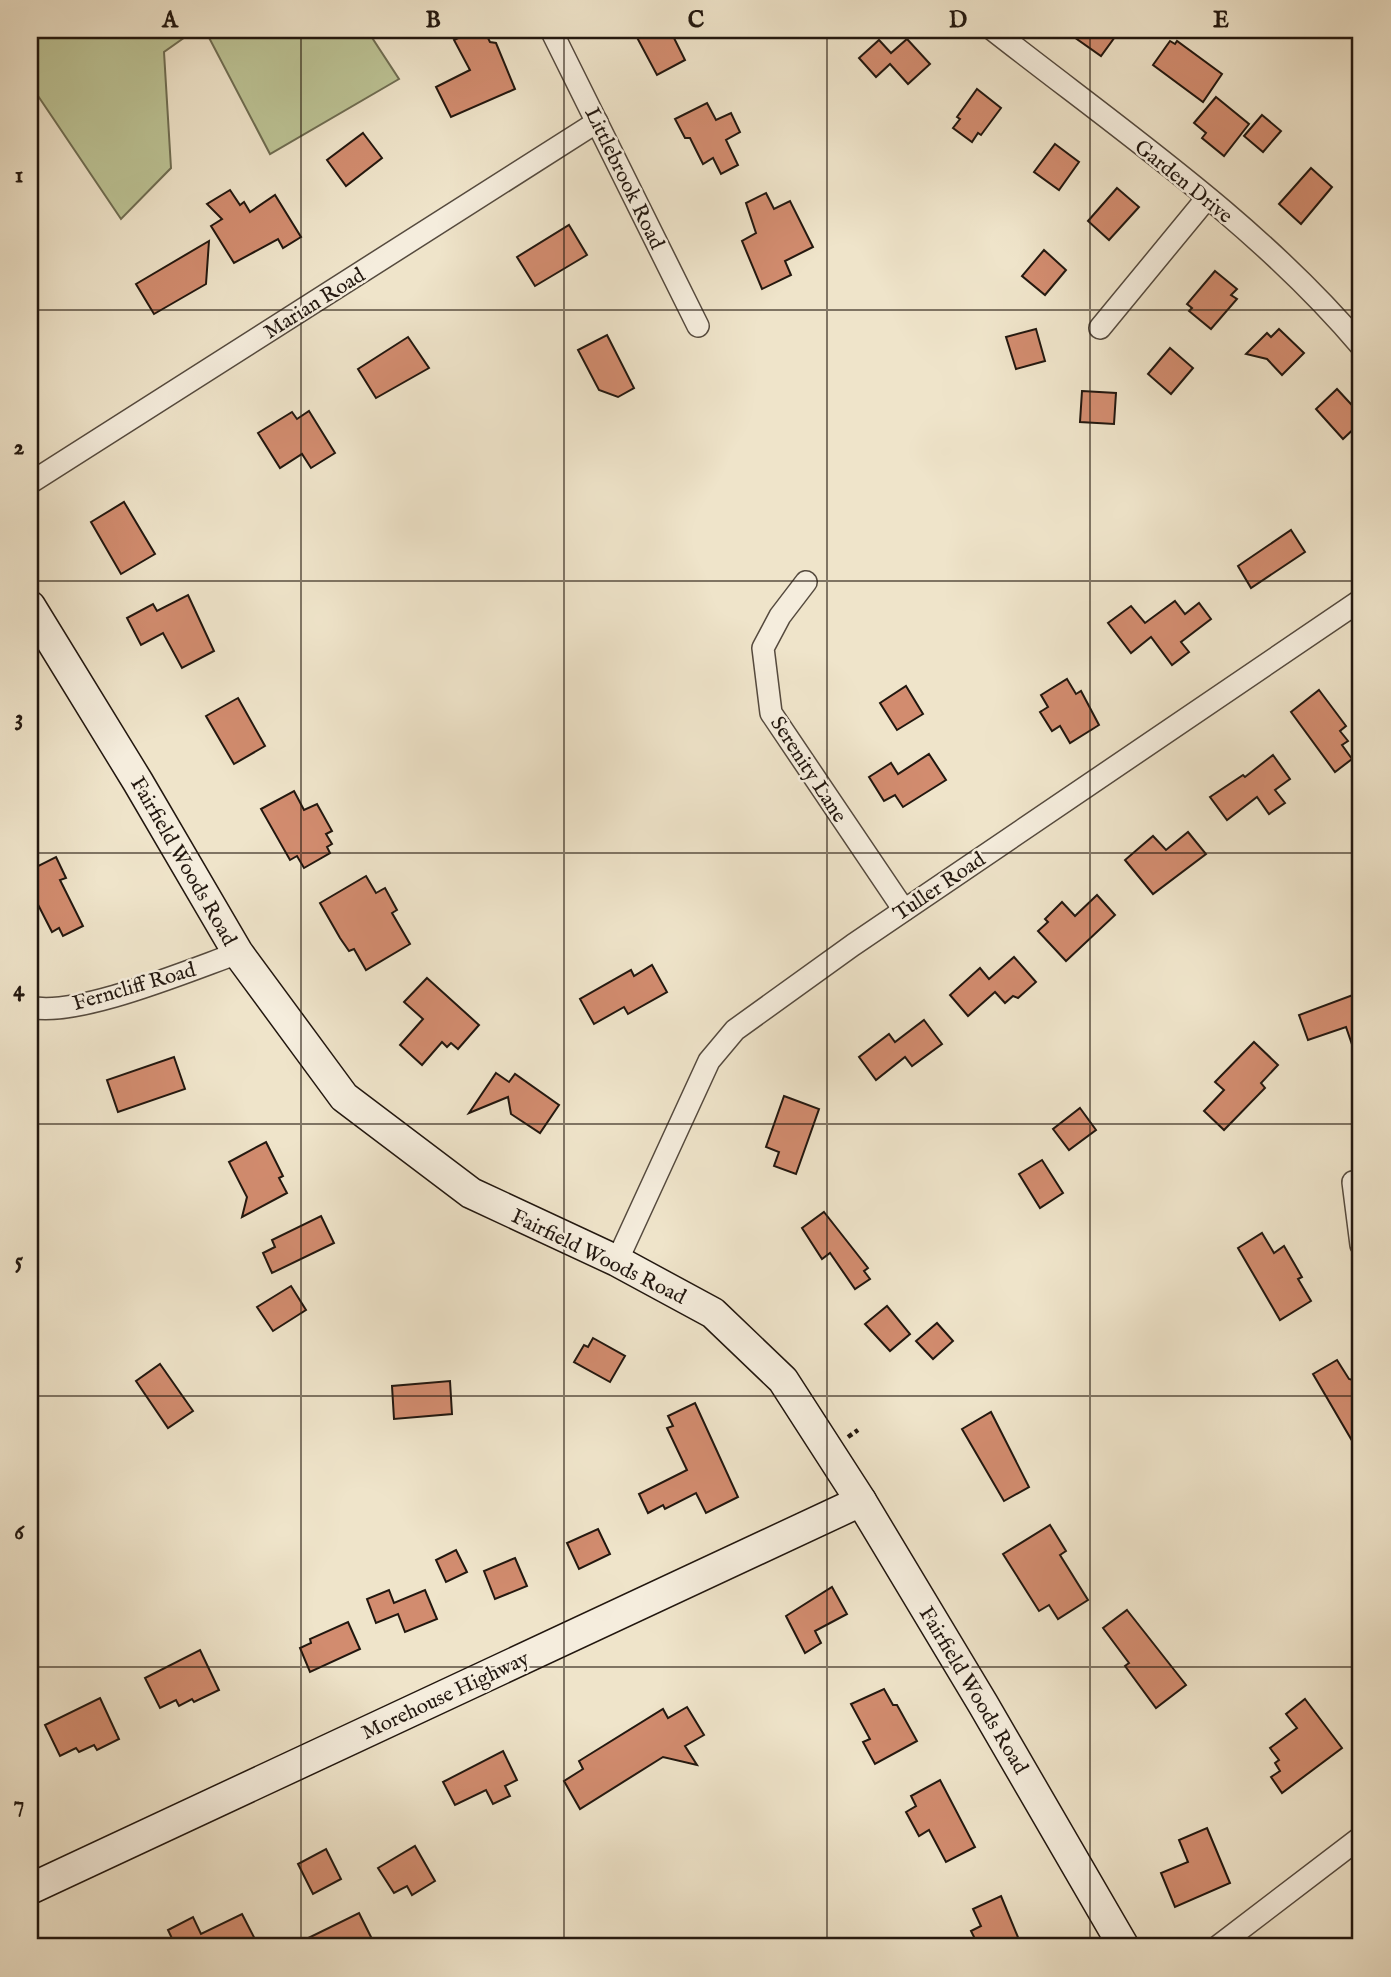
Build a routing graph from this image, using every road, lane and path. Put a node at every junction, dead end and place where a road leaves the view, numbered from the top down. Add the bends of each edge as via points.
1 (551, 30) edge
2 (993, 30) edge
3 (597, 122) junction
4 (1208, 198) junction
5 (698, 326) dead end
6 (1100, 328) dead end
7 (1361, 346) edge
8 (30, 484) edge
9 (806, 582) dead end
10 (1361, 600) edge
11 (30, 606) edge
12 (904, 910) junction
13 (238, 953) junction
14 (30, 1007) edge
15 (1353, 1182) dead end
16 (1361, 1245) edge
17 (617, 1261) junction
18 (861, 1501) junction
19 (1361, 1837) edge
20 (30, 1889) edge
21 (1124, 1947) edge
22 (1217, 1947) edge

1 - 3 street, Littlebrook Road
2 - 4 street, Garden Drive
3 - 5 street, Littlebrook Road
3 - 8 street, Marian Road
4 - 6 street
4 - 7 street, Garden Drive via 1294,274
9 - 12 street, Serenity Lane via 780,616 764,648 771,713
10 - 12 street, Tuller Road
11 - 13 main road, Fairfield Woods Road
12 - 17 street, Tuller Road via 735,1030 709,1061
13 - 14 street, Ferncliff Road via 109,998 43,1010
13 - 17 main road, Fairfield Woods Road via 344,1097 471,1193
15 - 16 street
17 - 18 main road, Fairfield Woods Road via 713,1313 783,1380
18 - 20 main road, Morehouse Highway
18 - 21 main road, Fairfield Woods Road
19 - 22 street

